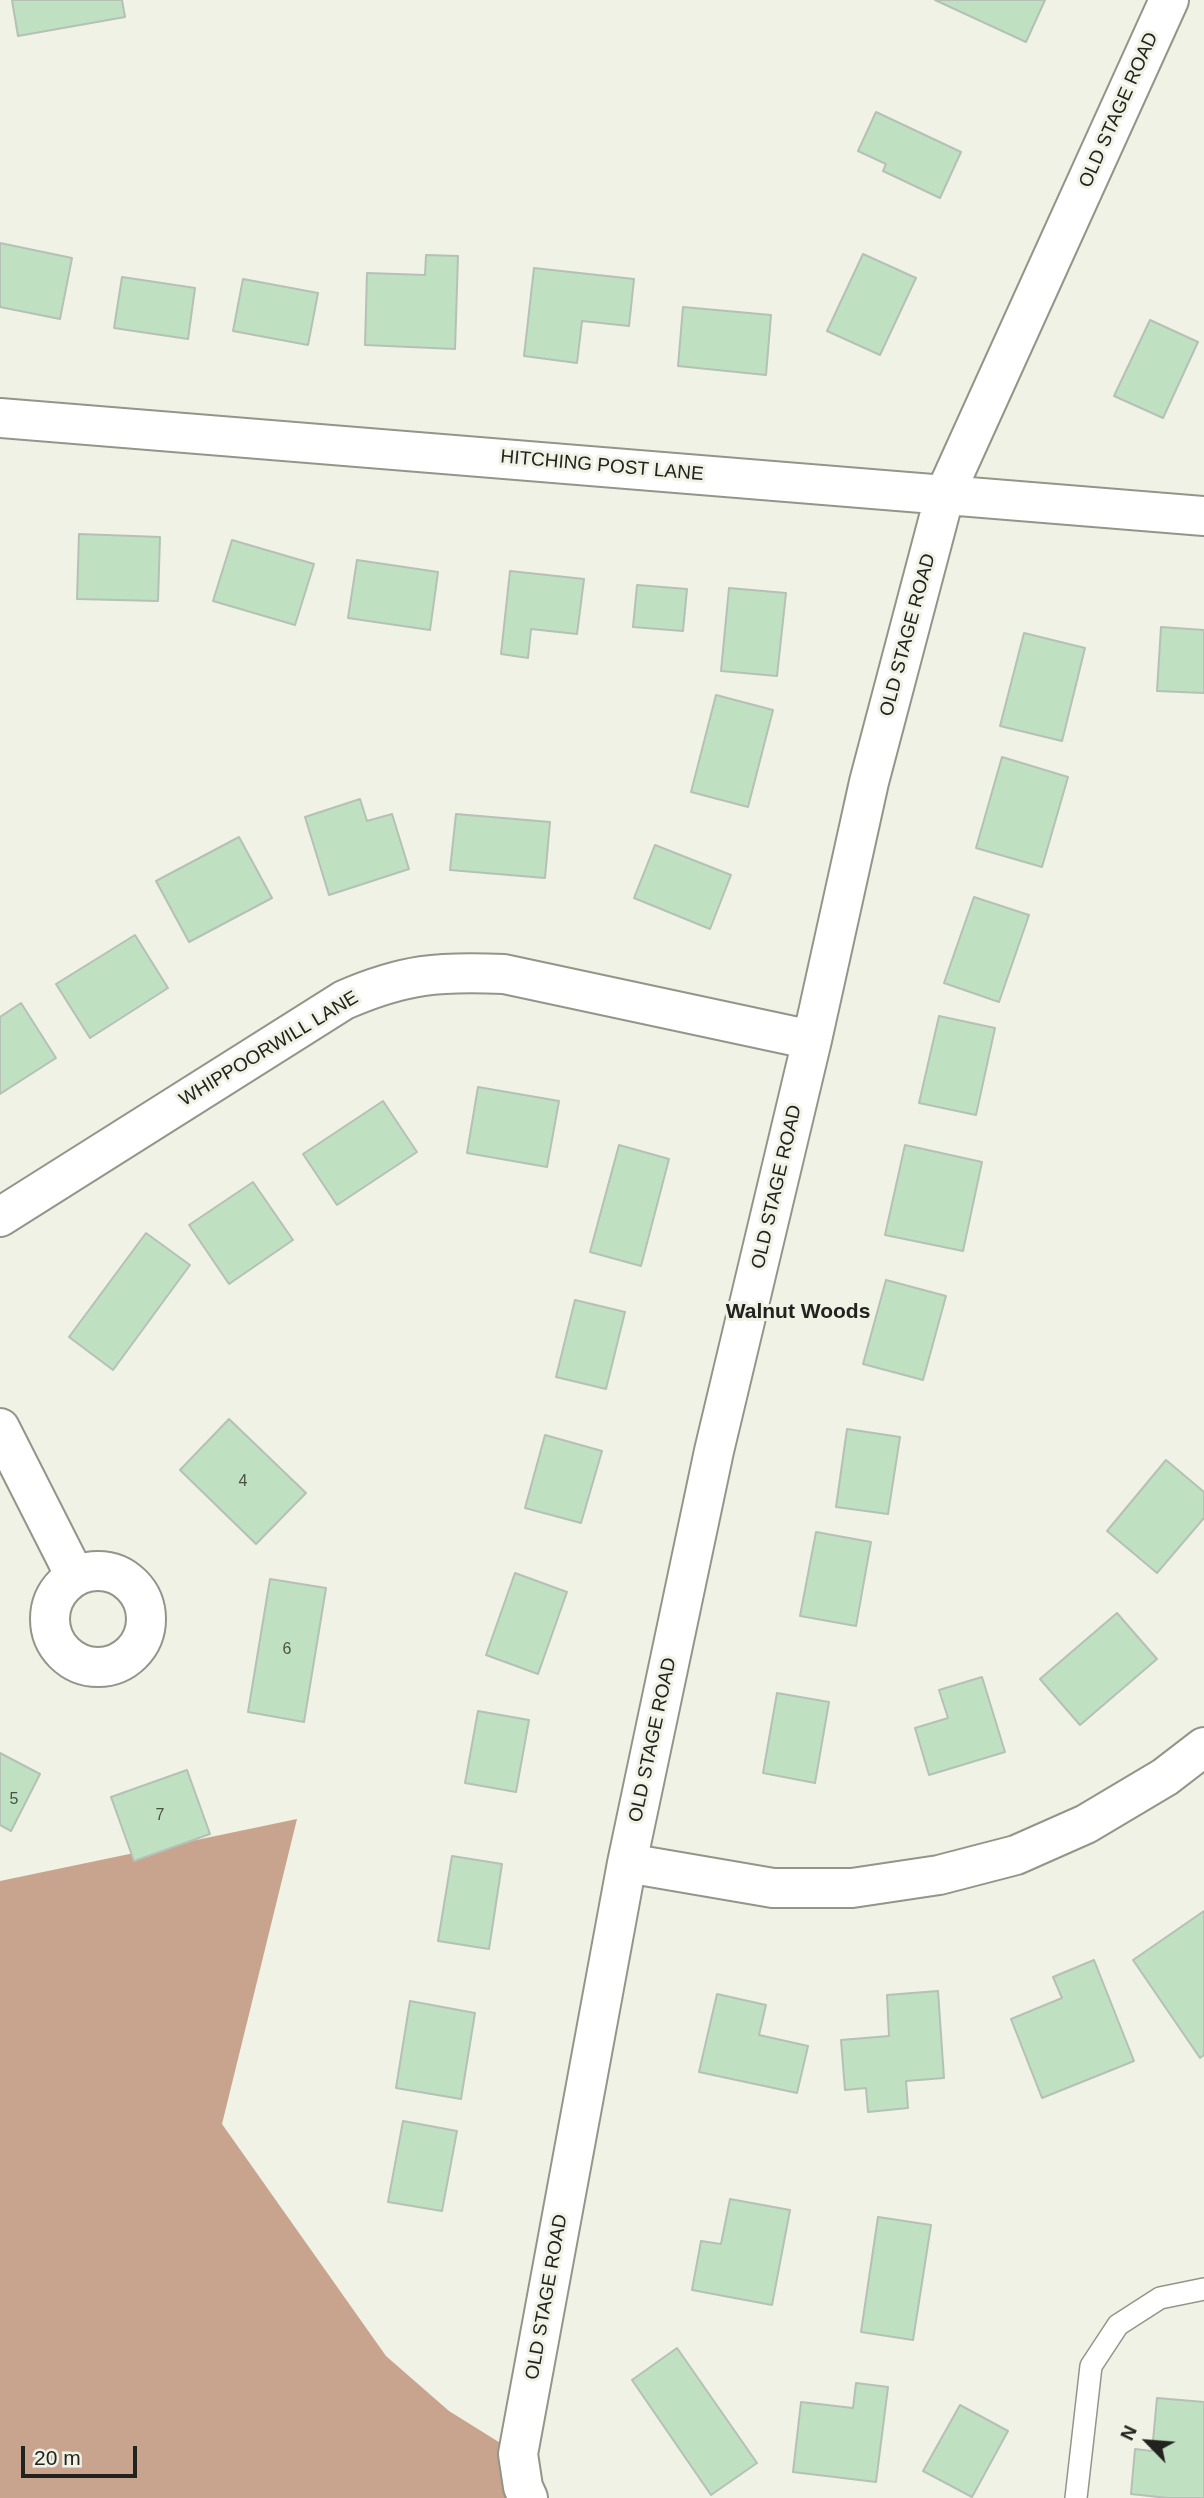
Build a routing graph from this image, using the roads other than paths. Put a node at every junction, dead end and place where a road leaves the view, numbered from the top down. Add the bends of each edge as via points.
1 (1169, 0) edge
2 (0, 418) edge
3 (945, 494) junction
4 (1204, 516) edge
5 (812, 1040) junction
6 (0, 1217) edge
7 (0, 1428) edge
8 (75, 1576) dead end
9 (1204, 1747) edge
10 (627, 1863) junction
11 (1204, 2289) edge
12 (528, 2498) edge
13 (1076, 2498) edge

1 - 3 street, OLD STAGE ROAD
2 - 3 street, HITCHING POST LANE
3 - 4 street, HITCHING POST LANE
3 - 5 street, OLD STAGE ROAD via 869,782
5 - 6 street, WHIPPOORWILL LANE via 504,974 414,976 344,1000
5 - 10 street, OLD STAGE ROAD via 714,1451
7 - 8 street
9 - 10 street via 1165,1777 1086,1824 1016,1855 939,1875 852,1888 774,1888
10 - 12 street, OLD STAGE ROAD via 518,2454
11 - 13 lane via 1160,2298 1118,2325 1091,2366

